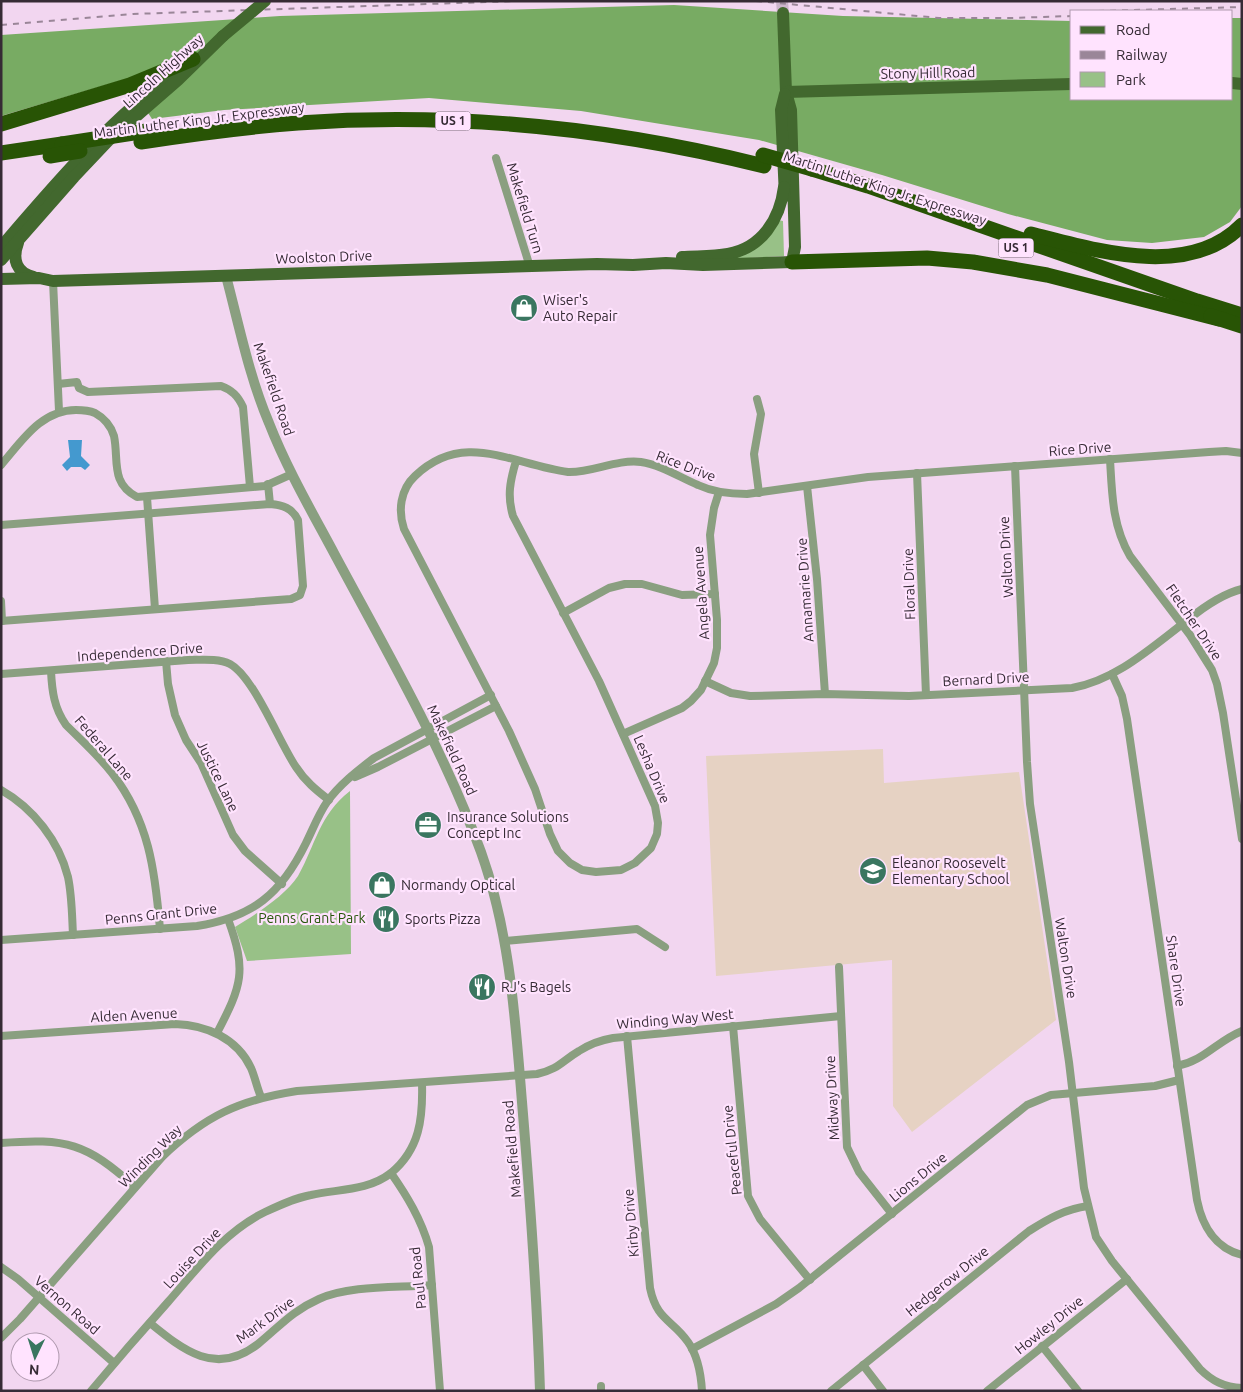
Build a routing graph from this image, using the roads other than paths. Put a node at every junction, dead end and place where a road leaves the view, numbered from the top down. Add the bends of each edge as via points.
1 (265, 1) edge
2 (782, 13) tunnel mouth
3 (223, 36) junction
4 (193, 58) junction
5 (1070, 84) edge
6 (786, 92) junction
7 (1, 124) edge
8 (1, 153) edge
9 (496, 158) dead end
10 (763, 161) junction
11 (1, 163) edge
12 (812, 174) junction
13 (784, 187) junction
14 (936, 210) junction
15 (1242, 225) edge
16 (18, 241) junction
17 (1, 247) edge
18 (1, 260) edge
19 (792, 262) junction
20 (597, 264) junction
21 (530, 266) junction
22 (226, 276) junction
23 (39, 278) junction
24 (1, 279) edge
25 (53, 281) junction
26 (1, 287) edge
27 (1242, 314) edge
28 (1219, 319) junction
29 (1242, 326) edge
30 (58, 384) junction
31 (757, 399) dead end
32 (59, 411) junction
33 (1242, 453) edge
34 (1110, 459) junction
35 (516, 461) junction
36 (1, 465) edge
37 (1015, 466) junction
38 (917, 473) junction
39 (292, 474) junction
40 (268, 484) junction
41 (807, 486) junction
42 (250, 487) junction
43 (719, 492) junction
44 (759, 493) junction
45 (147, 496) junction
46 (270, 504) junction
47 (149, 514) junction
48 (1, 525) edge
49 (1242, 589) edge
50 (715, 594) junction
51 (1, 601) edge
52 (155, 609) junction
53 (563, 612) junction
54 (2, 621) edge
55 (1181, 624) junction
56 (166, 661) junction
57 (51, 671) junction
58 (1, 674) edge
59 (1112, 674) junction
60 (705, 681) junction
61 (1025, 690) junction
62 (825, 694) junction
63 (926, 695) junction
64 (491, 696) junction
65 (496, 706) junction
66 (430, 734) junction
67 (624, 734) junction
68 (1, 790) edge
69 (329, 800) junction
70 (1242, 839) edge
71 (282, 884) junction
72 (228, 919) junction
73 (160, 929) junction
74 (73, 935) junction
75 (1, 940) edge
76 (505, 940) junction
77 (665, 947) dead end
78 (839, 967) dead end
79 (841, 1016) junction
80 (733, 1026) junction
81 (1242, 1032) edge
82 (217, 1033) junction
83 (1, 1036) edge
84 (627, 1036) junction
85 (1177, 1066) junction
86 (520, 1076) junction
87 (1179, 1080) junction
88 (422, 1083) junction
89 (1073, 1093) junction
90 (261, 1097) junction
91 (1, 1143) edge
92 (391, 1173) junction
93 (135, 1187) junction
94 (1088, 1206) junction
95 (892, 1214) junction
96 (1242, 1255) edge
97 (1, 1268) edge
98 (1127, 1279) junction
99 (810, 1280) junction
100 (432, 1285) junction
101 (39, 1297) junction
102 (150, 1323) junction
103 (1, 1338) edge
104 (1042, 1346) junction
105 (692, 1349) junction
106 (114, 1363) junction
107 (863, 1365) junction
108 (1242, 1388) edge
109 (91, 1391) edge
110 (440, 1391) edge
111 (540, 1391) edge
112 (702, 1391) edge
113 (831, 1391) edge
114 (883, 1391) edge
115 (987, 1391) edge
116 (1078, 1391) edge

1 - 3 main road, Lincoln Highway, bridge
2 - 6 main road, Woolston Drive
3 - 4 main road, Lincoln Highway
3 - 16 main road, Lincoln Highway via 110,140
4 - 7 highway via 144,80
4 - 17 main road, Lincoln Highway via 103,134
5 - 6 main road, Stony Hill Road
6 - 13 main road, Woolston Drive via 781,110
6 - 19 main road, Woolston Drive via 791,110 795,247
8 - 10 highway, Martin Luther King Jr. Expressway / US 1, bridge via 205,122 298,113 392,110 519,115 618,126 673,135
9 - 21 street, Makefield Turn
10 - 11 highway, Martin Luther King Jr. Expressway / US 1, bridge via 542,127 392,120 299,123 207,132
10 - 12 highway, Martin Luther King Jr. Expressway / US 1, bridge
12 - 14 highway, Martin Luther King Jr. Expressway / US 1
12 - 28 highway, Martin Luther King Jr. Expressway / US 1 via 865,196
13 - 19 main road, Woolston Drive via 787,248
13 - 20 main road, Woolston Drive via 781,205 770,228 754,243 736,252
14 - 15 highway via 1100,251 1138,256 1175,256 1196,252
14 - 27 highway, Martin Luther King Jr. Expressway / US 1
16 - 18 main road, Lincoln Highway
16 - 23 main road via 17,265 24,274
19 - 20 main road, Woolston Drive
19 - 28 highway via 927,258 982,263 1047,275
20 - 21 main road, Woolston Drive
21 - 22 main road, Woolston Drive
22 - 25 main road, Woolston Drive
22 - 39 street, Makefield Road via 259,399
23 - 24 main road, Woolston Drive
23 - 25 main road, Woolston Drive
25 - 26 main road, Woolston Drive via 39,286
25 - 30 street
28 - 29 highway, Martin Luther King Jr. Expressway / US 1
30 - 32 street
30 - 42 street via 77,382 79,388 88,392 222,386 229,389 243,407
31 - 44 street via 761,414 754,454
32 - 36 street via 35,426
32 - 45 street via 88,410 103,419 114,436 121,485 137,497
33 - 34 street, Rice Drive via 1226,451
34 - 37 street, Rice Drive
34 - 55 street, Fletcher Drive via 1114,512 1123,544
35 - 43 street, Rice Drive via 578,472 639,462
35 - 53 street, Lesha Drive via 509,504
35 - 64 street, Rice Drive via 479,452 438,460 412,478 401,502 401,521 411,545
37 - 38 street, Rice Drive
37 - 61 street, Walton Drive
38 - 41 street, Rice Drive
38 - 63 street, Floral Drive
39 - 40 street
39 - 66 street, Makefield Road
40 - 42 street
40 - 46 street
41 - 44 street, Rice Drive
41 - 62 street, Annamarie Drive
42 - 45 street
43 - 44 street, Rice Drive
43 - 50 street, Angela Avenue via 710,534
45 - 47 street
46 - 47 street
46 - 52 street via 290,509 298,520 303,586 300,595 291,599
47 - 48 street
47 - 52 street
49 - 55 street, Bernard Drive via 1220,598
50 - 53 street via 682,595 642,584 625,584 609,588
50 - 60 street, Angela Avenue via 716,658
51 - 54 street
52 - 54 street
53 - 67 street, Lesha Drive
55 - 59 street, Bernard Drive
55 - 70 street, Fletcher Drive via 1206,660 1217,684
56 - 57 street, Independence Drive
56 - 69 street, Independence Drive via 219,661 240,672 297,769
56 - 71 street, Justice Lane via 175,715 201,763 232,835
57 - 58 street, Independence Drive
57 - 73 street, Federal Lane via 53,697 60,716 112,773 137,813 152,858
59 - 61 street, Bernard Drive via 1085,686
59 - 85 street, Share Drive via 1122,696 1127,719
60 - 62 street, Bernard Drive via 739,695
60 - 67 street, Angela Avenue via 696,697 682,708
61 - 63 street, Bernard Drive
61 - 89 street, Walton Drive via 1030,804
62 - 63 street, Bernard Drive
64 - 65 street, Rice Drive
64 - 66 street
65 - 66 street
65 - 67 street, Lesha Drive via 535,789 556,847 570,863 582,870 612,871 628,867 642,858 654,842 658,823 656,811
66 - 69 street, Penns Grant Drive via 374,758
66 - 76 street, Makefield Road via 482,855
68 - 74 street via 17,800 42,825 61,858 68,879
69 - 71 street, Penns Grant Drive
71 - 72 street, Penns Grant Drive via 260,903
72 - 73 street, Penns Grant Drive
72 - 82 street via 238,951 240,981
73 - 74 street, Penns Grant Drive
74 - 75 street, Penns Grant Drive
76 - 77 street via 638,929
76 - 86 street, Makefield Road
78 - 79 street, Midway Drive
79 - 80 street, Winding Way West
79 - 95 street, Midway Drive via 847,1147 859,1172
80 - 84 street, Winding Way West
80 - 99 street, Peaceful Drive via 748,1196 760,1219
81 - 85 street via 1223,1040 1196,1061
82 - 83 street, Alden Avenue via 202,1027 175,1024
82 - 90 street, Alden Avenue via 245,1058
84 - 86 street, Winding Way West via 602,1040 578,1051 549,1071
84 - 105 street, Kirby Drive via 652,1298 660,1314
85 - 87 street, Share Drive
86 - 88 street, Winding Way
86 - 111 street, Makefield Road via 534,1252
87 - 89 street, Lions Drive via 1155,1086
87 - 96 street, Share Drive via 1201,1218 1219,1243
88 - 90 street, Winding Way via 297,1091
88 - 92 street, Louise Drive via 422,1113 417,1136
89 - 94 street, Walton Drive
89 - 95 street, Lions Drive via 1051,1095 1027,1105
90 - 93 street, Winding Way via 224,1112 188,1134
91 - 93 street via 45,1141 70,1144 100,1158
92 - 100 street, Paul Road via 426,1235
92 - 102 street, Louise Drive via 365,1186 296,1199 251,1219 222,1242
93 - 101 street, Winding Way
94 - 98 street, Walton Drive via 1100,1244
94 - 107 street, Hedgerow Drive via 1055,1215 1029,1231
95 - 99 street, Lions Drive
97 - 101 street, Vernon Road
98 - 104 street, Howley Drive
98 - 108 street, Walton Drive via 1208,1376 1227,1386
99 - 105 street, Lions Drive via 776,1304
100 - 102 street, Mark Drive via 332,1294 294,1312 251,1349 222,1358 188,1352
100 - 110 street, Paul Road
101 - 103 street, Winding Way
101 - 106 street, Vernon Road
102 - 106 street, Louise Drive
104 - 115 street, Howley Drive
104 - 116 street
105 - 112 street, Kirby Drive
106 - 109 street, Louise Drive
107 - 113 street, Hedgerow Drive
107 - 114 street

